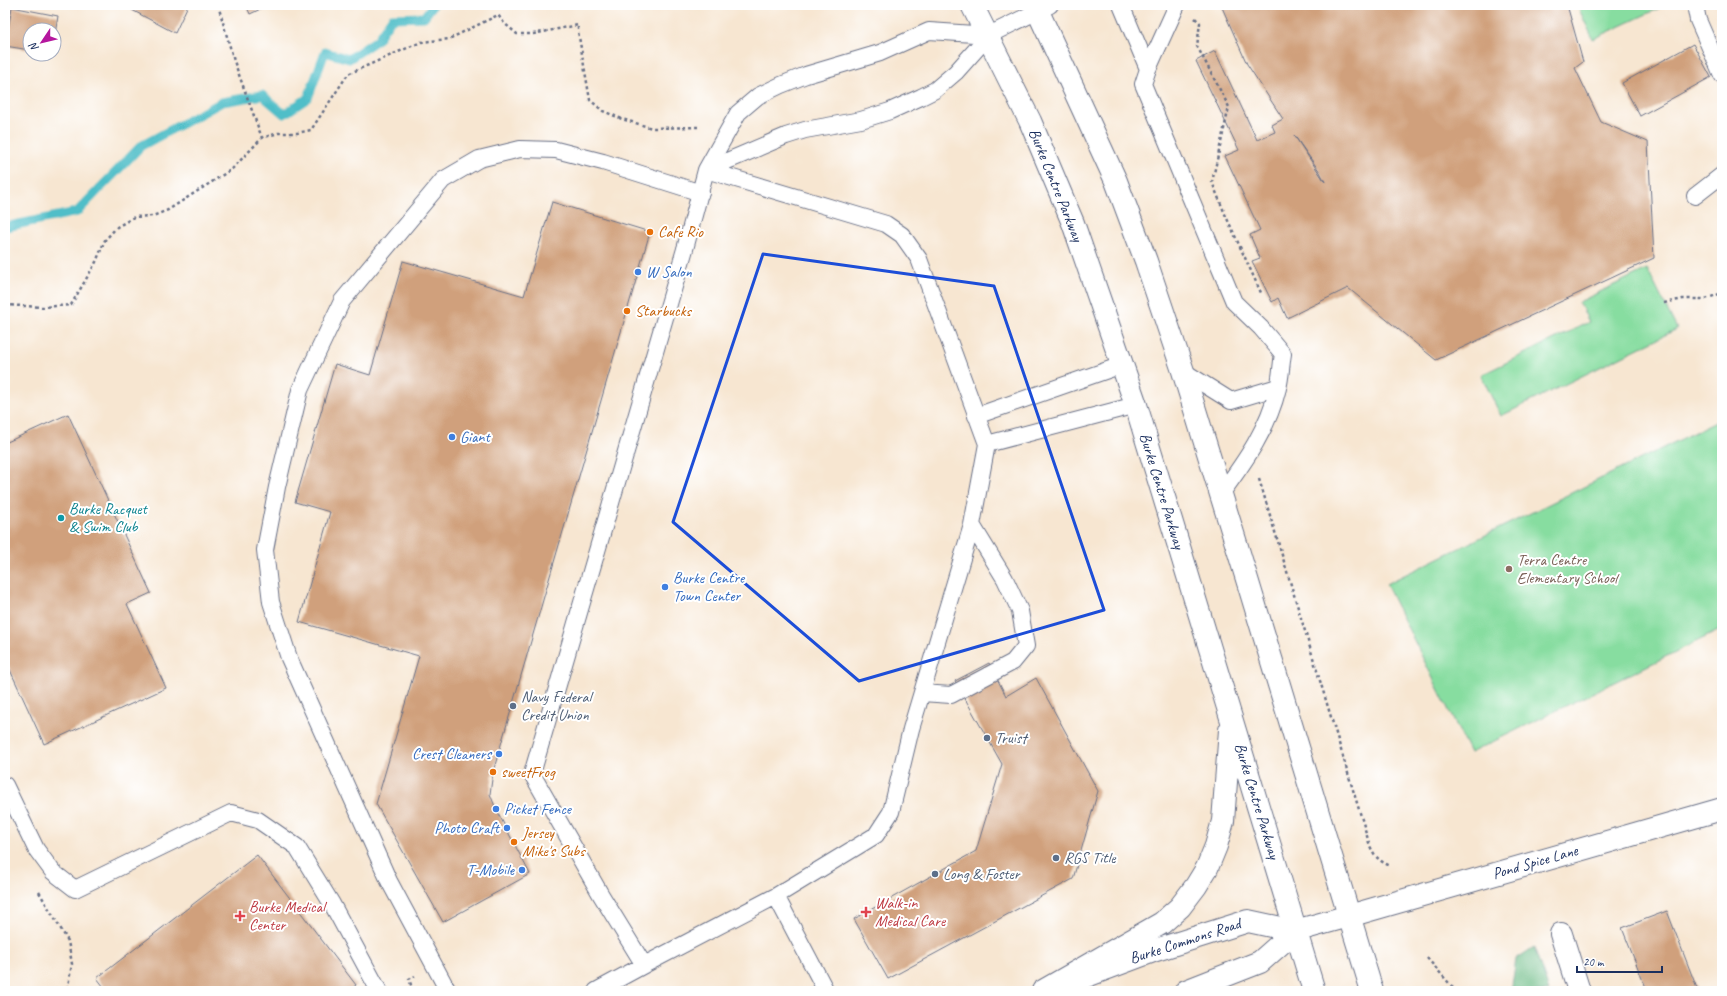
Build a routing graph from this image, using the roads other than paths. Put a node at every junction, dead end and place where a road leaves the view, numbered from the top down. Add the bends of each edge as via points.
1 (972, 5) edge
2 (1121, 5) edge
3 (1177, 5) edge
4 (1695, 5) edge
5 (1041, 7) edge
6 (988, 36) junction
7 (1148, 69) junction
8 (1722, 75) edge
9 (706, 170) junction
10 (1722, 175) edge
11 (701, 194) junction
12 (1695, 196) dead end
13 (1122, 365) junction
14 (1183, 370) junction
15 (1278, 387) junction
16 (1136, 405) junction
17 (976, 416) junction
18 (987, 444) junction
19 (1221, 494) junction
20 (972, 525) junction
21 (922, 693) junction
22 (1232, 717) junction
23 (5, 785) edge
24 (1722, 808) edge
25 (776, 896) junction
26 (1349, 916) junction
27 (1295, 931) junction
28 (1561, 934) dead end
29 (644, 965) junction
30 (379, 991) edge
31 (448, 991) edge
32 (596, 991) edge
33 (826, 991) edge
34 (1043, 991) edge
35 (1050, 991) edge
36 (1186, 991) edge
37 (1314, 991) edge
38 (1372, 991) edge
39 (1579, 991) edge

1 - 6 main road, Burke Centre Parkway
2 - 7 lane
3 - 7 lane
4 - 8 lane via 1698,20
5 - 6 lane
5 - 14 main road via 1116,181
6 - 9 lane via 956,72 935,90 921,97 861,120 786,136
6 - 9 lane via 929,31 880,52 781,85 758,96 738,114
6 - 13 main road, Burke Centre Parkway via 1030,121 1073,223
7 - 15 lane via 1143,84 1234,302 1283,354
9 - 11 lane
9 - 17 lane via 886,224 902,235 919,259
10 - 12 lane
11 - 29 lane via 532,774
11 - 31 lane via 556,150 520,149 479,158 443,180 342,301 300,390 265,550 271,602 292,665 389,881
13 - 16 main road, Burke Centre Parkway
13 - 17 lane
14 - 15 lane via 1232,401
14 - 19 main road
15 - 19 lane via 1268,420 1248,458
16 - 18 lane
16 - 22 main road, Burke Centre Parkway
17 - 18 lane
18 - 20 lane
19 - 26 main road
20 - 21 lane
20 - 21 lane via 1005,580 1020,611 1026,646 1013,662 951,695
21 - 25 lane via 891,812 876,835
22 - 27 main road, Burke Centre Parkway
22 - 34 main road via 1223,821 1207,868 1196,886 1180,907 1162,923
23 - 30 lane via 36,849 53,872 75,889 231,814 258,820 297,847 332,904
24 - 26 main road, Pond Spice Lane
25 - 29 lane
25 - 33 lane
26 - 27 main road, Pond Spice Lane
26 - 38 main road
27 - 35 main road, Burke Commons Road via 1248,921 1156,950 1083,976
27 - 36 main road via 1260,962
27 - 37 main road, Burke Centre Parkway
28 - 39 main road
29 - 32 lane

